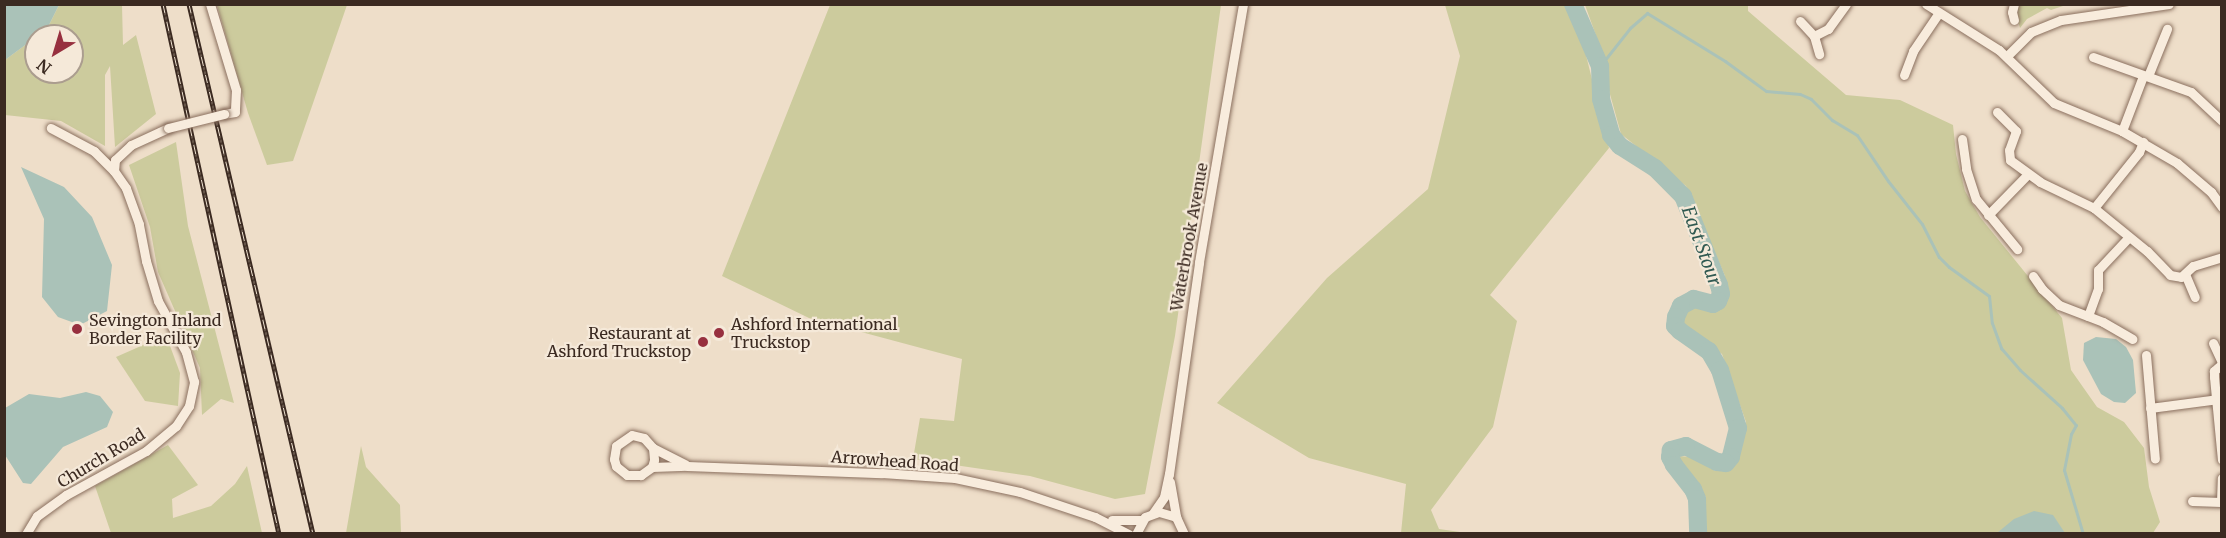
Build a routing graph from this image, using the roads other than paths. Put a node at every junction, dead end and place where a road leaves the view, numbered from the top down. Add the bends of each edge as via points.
1 (210, 4) edge
2 (1243, 4) edge
3 (1846, 4) edge
4 (1926, 4) edge
5 (2014, 4) edge
6 (2169, 4) edge
7 (1938, 14) junction
8 (2014, 20) dead end
9 (1800, 21) dead end
10 (2167, 29) dead end
11 (1814, 36) junction
12 (1819, 54) dead end
13 (2007, 56) junction
14 (2093, 57) dead end
15 (1909, 60) junction
16 (1918, 65) dead end
17 (1904, 75) dead end
18 (2146, 76) junction
19 (1997, 112) dead end
20 (2222, 121) edge
21 (51, 128) dead end
22 (2122, 131) junction
23 (1962, 138) dead end
24 (2144, 142) junction
25 (114, 171) junction
26 (2028, 174) junction
27 (2222, 207) edge
28 (2094, 208) junction
29 (1988, 215) junction
30 (2129, 237) junction
31 (2017, 249) dead end
32 (2222, 257) edge
33 (2185, 274) junction
34 (2033, 276) dead end
35 (2195, 297) dead end
36 (2088, 316) junction
37 (2132, 339) dead end
38 (2213, 343) dead end
39 (2146, 355) dead end
40 (2222, 363) edge
41 (2218, 399) junction
42 (2150, 408) junction
43 (653, 448) junction
44 (2155, 459) dead end
45 (2222, 460) edge
46 (687, 465) junction
47 (651, 467) junction
48 (1169, 474) junction
49 (2222, 478) edge
50 (2192, 501) dead end
51 (2221, 502) edge
52 (1153, 513) junction
53 (1095, 517) junction
54 (1176, 517) junction
55 (1142, 520) junction
56 (1183, 530) edge
57 (26, 534) edge
58 (1129, 534) edge
59 (1136, 534) edge
60 (1195, 534) edge

1 - 25 street, bridge via 236,90 235,112 168,128 131,145 115,160
2 - 48 street, Waterbrook Avenue via 1199,262
3 - 11 street via 1828,29
4 - 7 street
5 - 8 street
6 - 13 street via 2061,20 2031,32
7 - 13 street
7 - 15 street
9 - 11 street
10 - 18 street
11 - 12 street
13 - 22 street via 2054,103
14 - 18 street
15 - 16 street
15 - 17 street
18 - 20 street via 2195,94
18 - 22 street
19 - 26 street via 2016,131 2008,155
21 - 25 street, Church Road via 94,151
22 - 24 street
23 - 29 street via 1971,187
24 - 27 street via 2199,181
24 - 28 street
25 - 57 street, Church Road via 134,207 158,301 190,363 193,392 183,417 170,432 146,451 66,495 37,516
26 - 28 street
26 - 29 street
28 - 30 street
29 - 31 street
30 - 33 street via 2170,275 2175,278
30 - 36 street via 2098,270 2098,289
32 - 33 street via 2193,266
33 - 35 street
34 - 36 street via 2060,305
36 - 37 street
38 - 40 street
39 - 42 street
40 - 41 street via 2214,371
41 - 42 street
41 - 45 street
42 - 44 street
43 - 46 street, Arrowhead Road
43 - 47 street
43 - 47 street via 644,438 632,435 620,441 614,452 616,466 627,475 641,475
46 - 47 street, Arrowhead Road
46 - 53 street, Arrowhead Road via 955,478 1020,492
48 - 52 street, Waterbrook Avenue via 1164,497
48 - 54 street, Waterbrook Avenue
49 - 51 street
50 - 51 street
52 - 54 street via 1165,512
52 - 55 street
53 - 55 street, Arrowhead Road via 1125,522
53 - 58 street, Arrowhead Road
54 - 56 street
55 - 59 street
56 - 60 street

